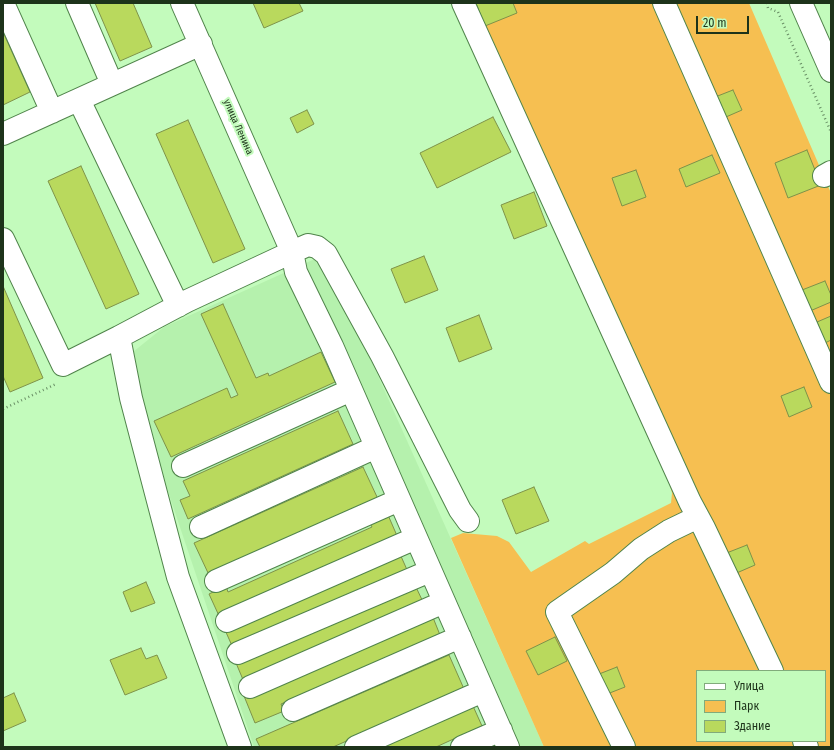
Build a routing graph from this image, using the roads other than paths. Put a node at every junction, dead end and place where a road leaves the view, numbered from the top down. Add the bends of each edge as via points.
1 (3, 3) edge
2 (77, 3) edge
3 (182, 3) edge
4 (463, 3) edge
5 (664, 3) edge
6 (801, 3) edge
7 (201, 44) junction
8 (831, 71) edge
9 (112, 84) junction
10 (79, 100) junction
11 (52, 112) junction
12 (3, 134) edge
13 (3, 239) edge
14 (292, 252) junction
15 (178, 306) junction
16 (118, 337) junction
17 (831, 382) edge
18 (351, 390) junction
19 (376, 447) junction
20 (183, 466) dead end
21 (400, 500) junction
22 (698, 517) junction
23 (468, 521) dead end
24 (200, 528) dead end
25 (416, 538) junction
26 (430, 571) junction
27 (216, 580) dead end
28 (444, 602) junction
29 (227, 621) dead end
30 (460, 637) junction
31 (238, 653) dead end
32 (772, 670) edge
33 (250, 686) dead end
34 (483, 691) junction
35 (293, 710) dead end
36 (504, 738) edge
37 (240, 747) edge
38 (356, 747) edge
39 (462, 747) edge
40 (624, 747) edge

1 - 11 street
2 - 9 street
3 - 7 street, улица Ленина
4 - 22 street
5 - 17 street
6 - 8 street
7 - 9 street
7 - 14 street, улица Ленина
9 - 10 street
10 - 11 street
10 - 15 street
11 - 12 street
13 - 16 street via 64,365
14 - 15 street
14 - 18 street, улица Ленина via 296,272
14 - 23 street via 308,245 317,247 326,254
15 - 16 street
16 - 37 street via 131,398 178,577
18 - 19 street, улица Ленина
18 - 20 street
19 - 21 street, улица Ленина
19 - 24 street
21 - 25 street, улица Ленина
21 - 27 street
22 - 32 street
22 - 40 street via 641,549 613,573 558,612
25 - 26 street, улица Ленина
25 - 29 street
26 - 28 street, улица Ленина
26 - 31 street
28 - 30 street, улица Ленина
28 - 33 street
30 - 34 street, улица Ленина
30 - 35 street
34 - 36 street, улица Ленина
34 - 38 street
36 - 39 street

